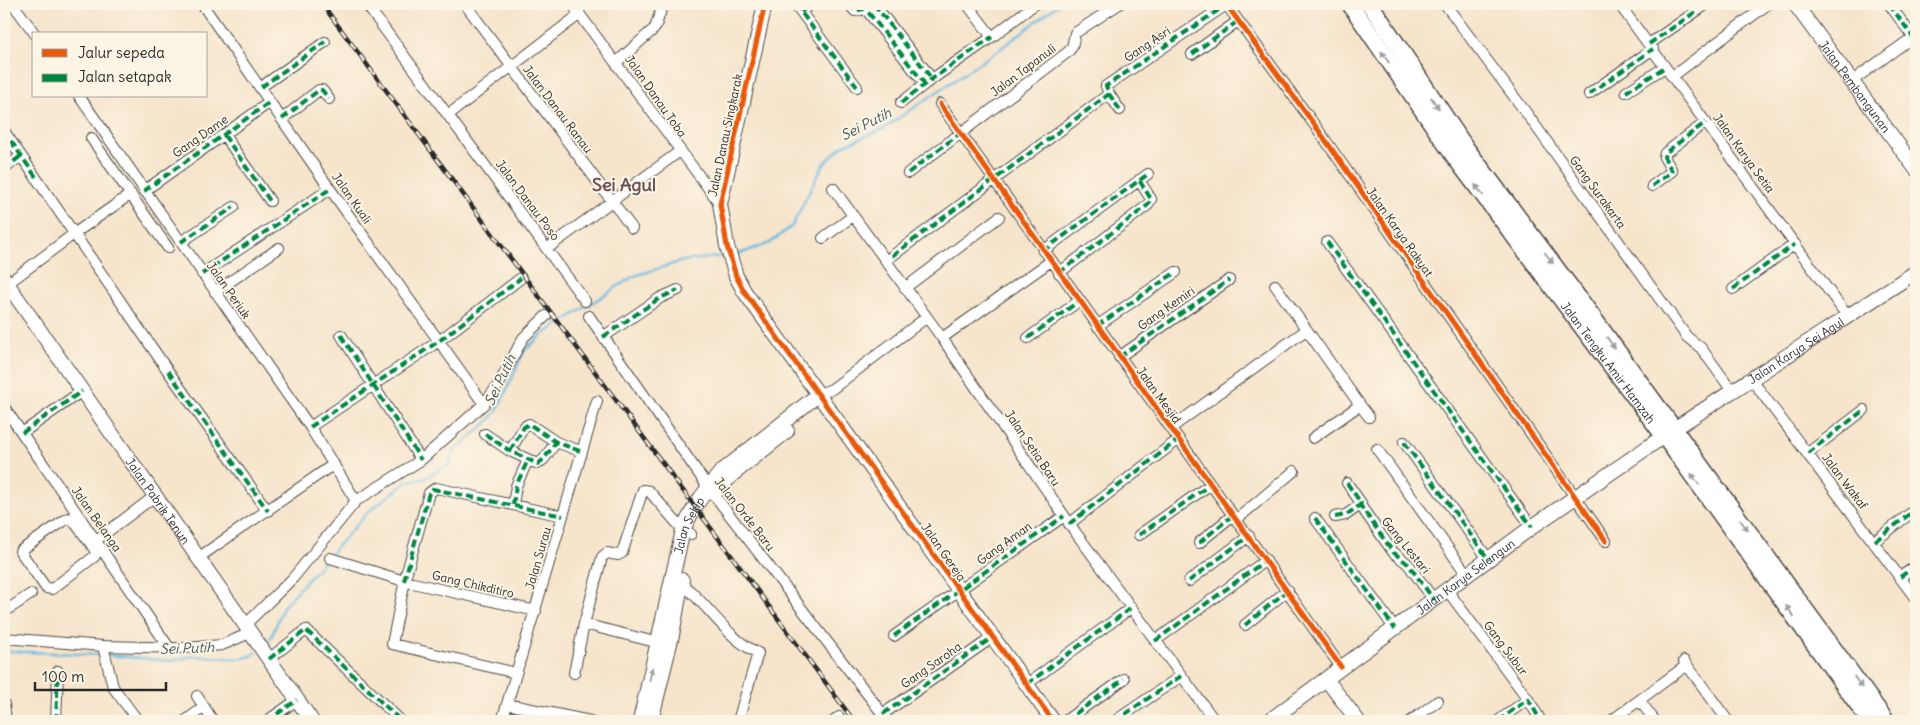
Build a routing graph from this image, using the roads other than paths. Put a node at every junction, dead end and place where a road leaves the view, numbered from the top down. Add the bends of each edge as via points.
1 (13, 4) edge
2 (202, 4) edge
3 (366, 4) edge
4 (465, 4) edge
5 (572, 4) edge
6 (663, 4) edge
7 (765, 4) edge
8 (810, 4) edge
9 (848, 4) edge
10 (874, 4) edge
11 (967, 4) edge
12 (1035, 4) edge
13 (1118, 4) edge
14 (1226, 4) edge
15 (1350, 4) edge
16 (1370, 4) edge
17 (1445, 4) edge
18 (1619, 4) edge
19 (1707, 4) edge
20 (1768, 4) edge
21 (1889, 4) edge
22 (1799, 5) edge
23 (798, 8) edge
24 (580, 14) junction
25 (1238, 21) junction
26 (33, 32) edge
27 (1915, 36) edge
28 (992, 38) junction
29 (325, 42) dead end
30 (1651, 46) junction
31 (1192, 54) dead end
32 (617, 62) junction
33 (510, 66) junction
34 (1665, 67) junction
35 (1673, 76) junction
36 (1852, 80) junction
37 (928, 82) junction
38 (261, 87) junction
39 (857, 88) dead end
40 (1107, 90) junction
41 (1626, 92) dead end
42 (1588, 94) dead end
43 (80, 98) edge
44 (329, 99) dead end
45 (270, 102) junction
46 (901, 104) dead end
47 (940, 104) dead end
48 (1120, 110) dead end
49 (448, 115) junction
50 (282, 119) junction
51 (1706, 122) junction
52 (4, 131) edge
53 (959, 134) junction
54 (224, 135) junction
55 (91, 138) dead end
56 (680, 151) junction
57 (1459, 151) junction
58 (21, 156) junction
59 (1916, 167) edge
60 (4, 169) edge
61 (908, 172) dead end
62 (1148, 174) dead end
63 (1139, 180) junction
64 (993, 181) junction
65 (1652, 186) dead end
66 (833, 188) dead end
67 (330, 189) junction
68 (144, 190) junction
69 (131, 194) junction
70 (270, 201) dead end
71 (611, 201) junction
72 (720, 204) junction
73 (234, 207) dead end
74 (853, 216) junction
75 (999, 217) dead end
76 (632, 228) dead end
77 (74, 233) junction
78 (823, 238) dead end
79 (181, 242) junction
80 (1327, 242) dead end
81 (1794, 244) junction
82 (168, 248) dead end
83 (279, 248) dead end
84 (548, 248) junction
85 (1043, 251) junction
86 (892, 256) dead end
87 (1051, 261) junction
88 (1176, 272) dead end
89 (1916, 272) edge
90 (1059, 273) junction
91 (202, 274) junction
92 (521, 278) dead end
93 (1229, 280) dead end
94 (6, 282) edge
95 (1275, 285) dead end
96 (905, 288) junction
97 (1733, 289) dead end
98 (678, 290) dead end
99 (215, 292) junction
100 (585, 301) dead end
101 (1079, 301) junction
102 (546, 316) dead end
103 (589, 316) dead end
104 (927, 317) junction
105 (1848, 317) junction
106 (1097, 326) junction
107 (1306, 330) junction
108 (341, 335) dead end
109 (603, 337) junction
110 (942, 338) junction
111 (1028, 338) dead end
112 (439, 341) junction
113 (1119, 357) junction
114 (1752, 380) junction
115 (374, 385) junction
116 (82, 391) junction
117 (1733, 392) junction
118 (825, 395) junction
119 (597, 401) dead end
120 (484, 404) junction
121 (1360, 405) junction
122 (4, 407) edge
123 (1864, 410) dead end
124 (1369, 417) dead end
125 (310, 428) junction
126 (1171, 428) junction
127 (1669, 432) junction
128 (22, 433) junction
129 (485, 434) dead end
130 (1313, 438) dead end
131 (1178, 439) junction
132 (556, 442) junction
133 (1404, 442) dead end
134 (1377, 449) dead end
135 (510, 451) junction
136 (580, 451) junction
137 (1808, 454) junction
138 (421, 460) junction
139 (528, 460) junction
140 (334, 464) junction
141 (1294, 471) dead end
142 (1347, 482) dead end
143 (1211, 484) junction
144 (711, 490) junction
145 (155, 496) junction
146 (1576, 496) junction
147 (356, 501) junction
148 (513, 505) junction
149 (1360, 505) junction
150 (1916, 509) edge
151 (268, 511) junction
152 (563, 516) junction
153 (1235, 517) junction
154 (1335, 517) dead end
155 (1315, 518) dead end
156 (1067, 520) junction
157 (1532, 527) junction
158 (687, 532) junction
159 (1139, 535) dead end
160 (1248, 536) junction
161 (1606, 541) dead end
162 (1875, 541) junction
163 (94, 542) junction
164 (1198, 543) dead end
165 (198, 558) junction
166 (330, 558) dead end
167 (1266, 560) junction
168 (1489, 560) junction
169 (1916, 566) edge
170 (1468, 576) junction
171 (1900, 577) junction
172 (404, 581) junction
173 (1189, 581) dead end
174 (681, 583) junction
175 (1288, 590) junction
176 (1447, 590) junction
177 (960, 591) junction
178 (31, 594) dead end
179 (1916, 599) edge
180 (1434, 600) junction
181 (1131, 608) junction
182 (536, 611) junction
183 (4, 612) edge
184 (584, 624) junction
185 (1245, 625) dead end
186 (1395, 629) junction
187 (250, 632) junction
188 (894, 636) dead end
189 (993, 637) junction
190 (4, 638) edge
191 (1155, 641) junction
192 (664, 644) junction
193 (168, 646) junction
194 (1824, 647) junction
195 (103, 648) junction
196 (266, 655) junction
197 (1341, 668) junction
198 (58, 671) dead end
199 (516, 673) junction
200 (574, 673) dead end
201 (1181, 676) junction
202 (1124, 679) dead end
203 (1326, 679) junction
204 (1027, 684) junction
205 (197, 696) dead end
206 (1528, 699) junction
207 (297, 700) junction
208 (1640, 701) junction
209 (1438, 702) dead end
210 (4, 704) edge
211 (507, 704) junction
212 (204, 707) junction
213 (885, 718) edge
214 (6, 721) edge
215 (56, 721) edge
216 (138, 721) edge
217 (185, 721) edge
218 (213, 721) edge
219 (267, 721) edge
220 (312, 721) edge
221 (402, 721) edge
222 (502, 721) edge
223 (590, 721) edge
224 (640, 721) edge
225 (651, 721) edge
226 (738, 721) edge
227 (1053, 721) edge
228 (1065, 721) edge
229 (1115, 721) edge
230 (1215, 721) edge
231 (1268, 721) edge
232 (1358, 721) edge
233 (1411, 721) edge
234 (1498, 721) edge
235 (1541, 721) edge
236 (1611, 721) edge
237 (1655, 721) edge
238 (1728, 721) edge
239 (1870, 721) edge
240 (1886, 721) edge

1 - 26 street
2 - 38 street, Jalan Kuali
3 - 49 street, Jalan Danau Poso
4 - 33 street, Jalan Danau Ranau
5 - 24 street, Jalan Danau Toba
6 - 32 street via 654,28
7 - 72 street, Jalan Danau Singkarak
8 - 23 street
9 - 37 street via 855,11 864,9 868,12
10 - 37 street
11 - 28 street
12 - 28 street
13 - 53 street, Jalan Tapanuli via 1078,30 1068,52
14 - 25 street, Jalan Karya Rakyat
14 - 40 street, Gang Asri
57 -> 15 main road, Jalan Tengku Amir Hamzah
16 -> 57 main road, Jalan Tengku Amir Hamzah
17 - 117 street, Gang Surakarta via 1687,337 1701,348
18 - 30 street, Jalan Karya Setia
19 - 30 street
20 - 35 street
21 - 27 street
22 - 36 street, Jalan Pembangunan
23 - 39 street
24 - 32 street, Jalan Danau Toba
24 - 33 street
25 - 31 street
25 - 146 street, Jalan Karya Rakyat
27 - 36 street
28 - 37 street
29 - 38 street
30 - 34 street, Jalan Karya Setia
30 - 42 street
32 - 56 street, Jalan Danau Toba
33 - 49 street
33 - 71 street, Jalan Danau Ranau
34 - 35 street, Jalan Karya Setia
34 - 41 street
35 - 51 street, Jalan Karya Setia
36 - 59 street, Jalan Pembangunan
37 - 46 street
38 - 45 street, Jalan Kuali
40 - 48 street
40 - 64 street, Gang Asri
43 - 68 street, Jalan Periuk
44 - 50 street via 322,90 318,90
45 - 50 street, Jalan Kuali
45 - 54 street, Gang Dame
47 - 53 street, Jalan Mesjid
49 - 84 street, Jalan Danau Poso
50 - 67 street, Jalan Kuali
51 - 65 street via 1664,153 1672,171
51 - 81 street, Jalan Karya Setia
52 - 58 street
53 - 61 street, Jalan Tapanuli
53 - 64 street, Jalan Mesjid
54 - 68 street, Gang Dame
54 - 70 street
55 - 69 street
56 - 71 street
56 - 72 street, Jalan Danau Toba
57 - 127 main road, Jalan Tengku Amir Hamzah
58 - 60 street
58 - 77 street
62 - 63 street
63 - 85 street
63 - 90 street via 1152,199 1148,205
64 - 85 street, Jalan Mesjid
64 - 86 street, Gang Asri
66 - 74 street, Jalan Setia Baru
67 - 91 street
67 - 112 street, Jalan Kuali
68 - 79 street, Jalan Periuk
69 - 77 street
69 - 82 street
71 - 76 street, Jalan Danau Ranau
71 - 84 street
72 - 118 street, Jalan Danau Singkarak via 727,246 744,291
73 - 79 street
74 - 78 street
74 - 96 street, Jalan Setia Baru
75 - 96 street
77 - 94 street
77 - 151 street
79 - 91 street, Jalan Periuk
80 - 157 street
81 - 97 street
81 - 105 street, Jalan Karya Setia
83 - 99 street
84 - 100 street, Jalan Danau Poso
85 - 87 street, Jalan Mesjid
87 - 90 street, Jalan Mesjid
87 - 110 street
88 - 106 street
89 - 105 street, Jalan Karya Sei Agul
90 - 101 street, Jalan Mesjid
91 - 99 street, Jalan Periuk
92 - 112 street
93 - 113 street, Gang Kemiri
94 - 116 street, Jalan Pabrik Tenun
95 - 107 street
96 - 104 street, Jalan Setia Baru
98 - 109 street via 660,298
99 - 125 street, Jalan Periuk
101 - 106 street, Jalan Mesjid
101 - 111 street
102 - 120 street via 523,338 499,384
103 - 109 street, Jalan Orde Baru
104 - 110 street, Jalan Setia Baru
104 - 118 street, Jalan Sekip
105 - 114 street, Jalan Karya Sei Agul
106 - 113 street, Jalan Mesjid
107 - 121 street
107 - 126 street
108 - 115 street
109 - 144 street, Jalan Orde Baru
110 - 156 street, Jalan Setia Baru
112 - 115 street
112 - 120 street, Jalan Kuali
113 - 126 street, Jalan Mesjid
114 - 117 street, Jalan Karya Sei Agul
114 - 137 street, Jalan Wakaf
115 - 125 street
115 - 138 street
116 - 128 street
116 - 145 street, Jalan Pabrik Tenun
117 - 127 street, Jalan Karya Sei Agul
118 - 144 street, Jalan Sekip via 721,472
118 - 177 street, Jalan Gereja
119 - 136 street, Jalan Surau
120 - 138 street
121 - 124 street
121 - 130 street
122 - 128 street, Jalan Belanga
123 - 137 street
125 - 140 street, Jalan Periuk
126 - 131 street, Jalan Mesjid
127 - 146 street, Jalan Karya Selangun
127 - 194 main road, Jalan Tengku Amir Hamzah
128 - 163 street, Jalan Belanga
129 - 135 street
131 - 143 street, Jalan Mesjid
131 - 156 street, Gang Aman
132 - 135 street via 528,424
132 - 136 street
132 - 139 street via 540,464
133 - 168 street
134 - 170 street
135 - 139 street
136 - 152 street, Jalan Surau
137 - 162 street, Jalan Wakaf
138 - 147 street
139 - 148 street via 516,486
140 - 147 street, Jalan Periuk
140 - 151 street
141 - 153 street
142 - 149 street, Gang Lestari
143 - 153 street, Jalan Mesjid
143 - 159 street
144 - 158 street, Jalan Sekip
144 - 213 street, Jalan Orde Baru
145 - 163 street
145 - 165 street, Jalan Pabrik Tenun
146 - 157 street, Jalan Karya Selangun
146 - 161 street, Jalan Karya Rakyat
147 - 187 street
148 - 152 street
148 - 172 street via 436,488 430,491
149 - 154 street via 1346,515
149 - 180 street, Gang Lestari via 1393,552 1408,564
150 - 162 street
151 - 165 street
152 - 182 street, Jalan Surau
153 - 160 street, Jalan Mesjid
153 - 164 street
155 - 186 street
156 - 177 street, Gang Aman
156 - 181 street, Jalan Setia Baru
157 - 168 street, Jalan Karya Selangun
158 - 174 street, Jalan Sekip
158 - 184 street via 649,491 641,492 622,553 606,553 602,557
158 - 192 street, Jalan Sekip
160 - 167 street, Jalan Mesjid
160 - 173 street
162 - 171 street, Jalan Wakaf
163 - 163 street via 68,518 20,551 46,588 52,589 95,556
163 - 193 street, Jalan Belanga
165 - 187 street, Jalan Pabrik Tenun
166 - 172 street, Gang Chikditiro
167 - 175 street, Jalan Mesjid
167 - 191 street
168 - 170 street, Jalan Karya Selangun
169 - 171 street
170 - 176 street, Jalan Karya Selangun
171 - 179 street, Jalan Wakaf
172 - 182 street, Gang Chikditiro
172 - 199 street via 392,644
174 - 192 street, Jalan Sekip
174 - 226 street via 696,594 739,642 758,653
175 - 185 street
175 - 197 street, Jalan Mesjid
176 - 180 street, Jalan Karya Selangun
176 - 206 street, Gang Subur
177 - 188 street, Gang Aman
177 - 189 street, Jalan Gereja
178 - 183 street
180 - 186 street, Jalan Karya Selangun
181 - 191 street, Jalan Setia Baru
181 - 204 street
182 - 199 street, Jalan Surau
184 - 192 street
184 - 200 street
186 - 197 street, Jalan Karya Selangun
187 - 193 street via 222,645
187 - 196 street, Jalan Pabrik Tenun
189 - 204 street, Jalan Gereja
189 - 213 street, Gang Saroha
190 - 195 street
191 - 201 street, Jalan Setia Baru
224 -> 192 street, Jalan Sekip
192 - 225 street, Jalan Sekip
193 - 195 street
194 - 239 main road, Jalan Tengku Amir Hamzah
194 -> 240 main road, Jalan Tengku Amir Hamzah
195 - 216 street via 117,694
196 - 207 street, Jalan Pabrik Tenun
196 - 221 street via 306,630
197 - 203 street, Jalan Karya Selangun
198 - 215 street
199 - 211 street, Jalan Surau
201 - 229 street
201 - 230 street, Jalan Setia Baru
202 - 228 street
203 - 231 street, Jalan Karya Selangun
203 - 232 street
204 - 227 street, Jalan Gereja
205 - 212 street
206 - 234 street
206 - 235 street, Gang Subur
207 - 219 street
207 - 220 street, Jalan Pabrik Tenun
208 - 236 street
208 - 237 street
208 - 238 street via 1685,663
209 - 233 street
210 - 214 street
211 - 222 street, Jalan Surau
211 - 223 street
212 - 217 street
212 - 218 street

